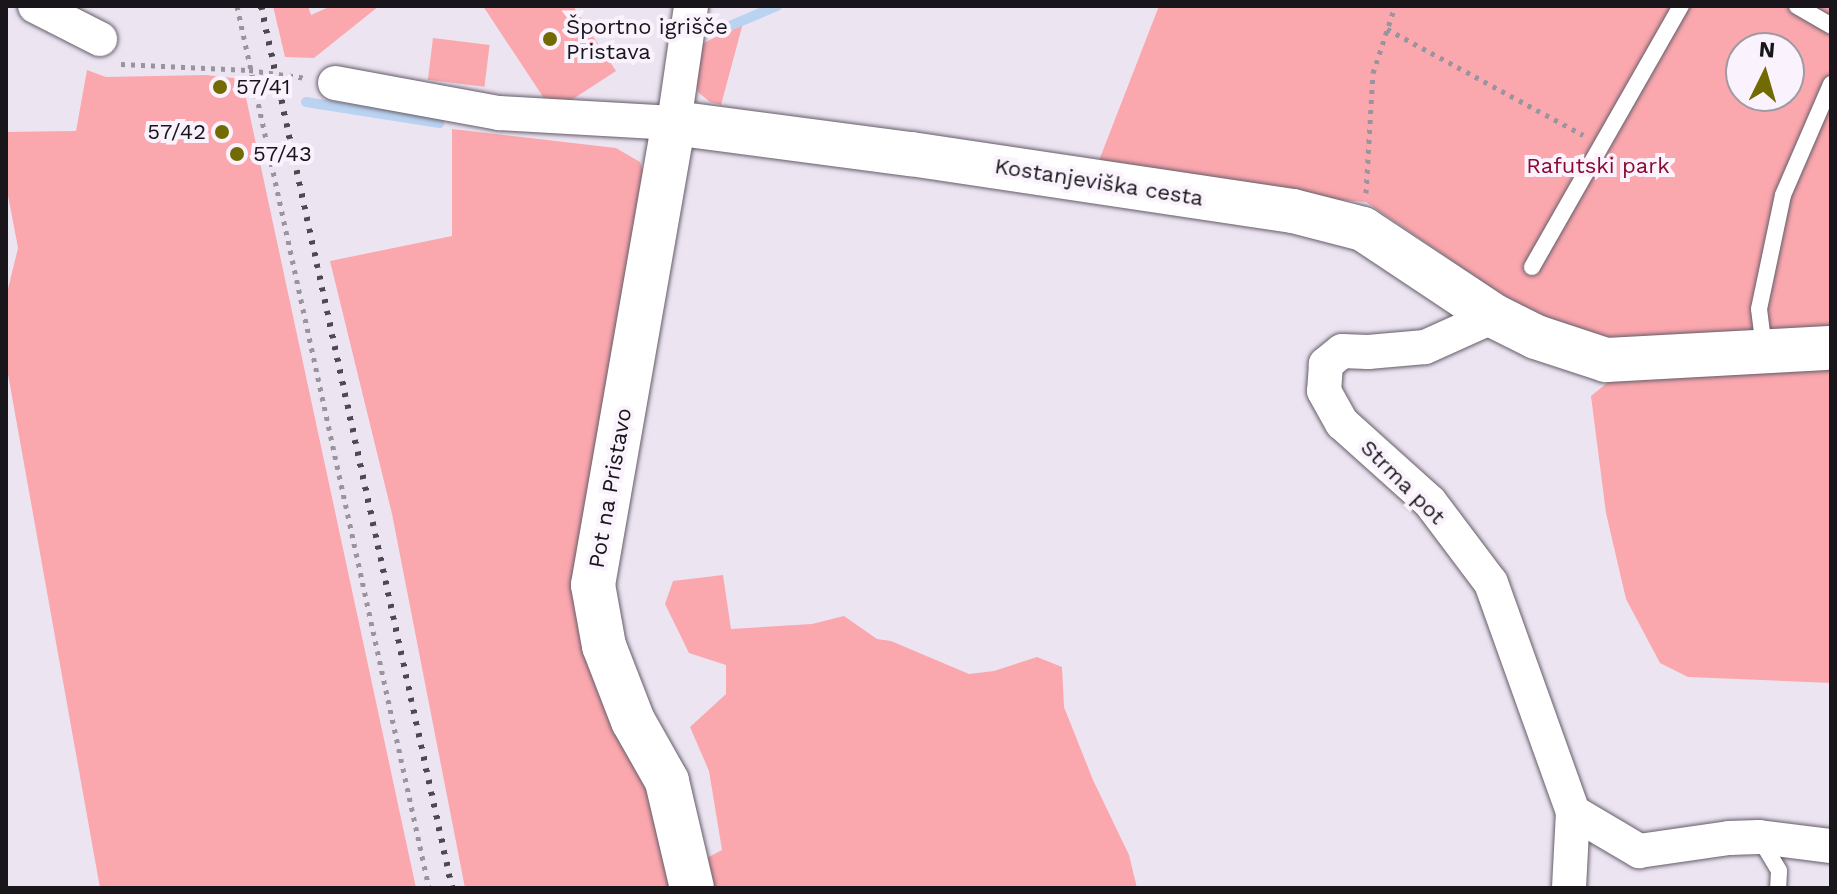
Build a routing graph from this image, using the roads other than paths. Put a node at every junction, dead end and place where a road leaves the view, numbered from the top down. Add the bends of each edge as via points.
1 (35, 6) edge
2 (691, 6) edge
3 (1681, 6) edge
4 (1797, 6) edge
5 (1831, 26) edge
6 (100, 39) dead end
7 (335, 83) road end
8 (1831, 84) edge
9 (674, 123) junction
10 (1532, 267) dead end
11 (1494, 316) junction
12 (1831, 348) edge
13 (1764, 354) junction
14 (1573, 812) junction
15 (1759, 837) junction
16 (1831, 846) edge
17 (692, 888) edge
18 (1569, 888) edge
19 (1778, 888) edge

1 - 6 street
2 - 9 street
3 - 10 lane
4 - 5 lane
7 - 9 street, Kostanjeviška cesta via 499,113
8 - 13 lane via 1783,195 1759,309
9 - 11 street, Kostanjeviška cesta via 1278,209 1363,229
9 - 17 street, Pot na Pristavo via 593,585 604,646 633,721 667,781
11 - 13 street, Kostanjeviška cesta via 1536,337 1606,360
11 - 14 street, Strma pot via 1425,347 1342,351 1326,364 1324,391 1342,423 1430,502 1491,583
12 - 13 street, Kostanjeviška cesta
14 - 15 street via 1639,851
14 - 18 street, Strma pot
15 - 16 street
15 - 19 lane via 1779,871

